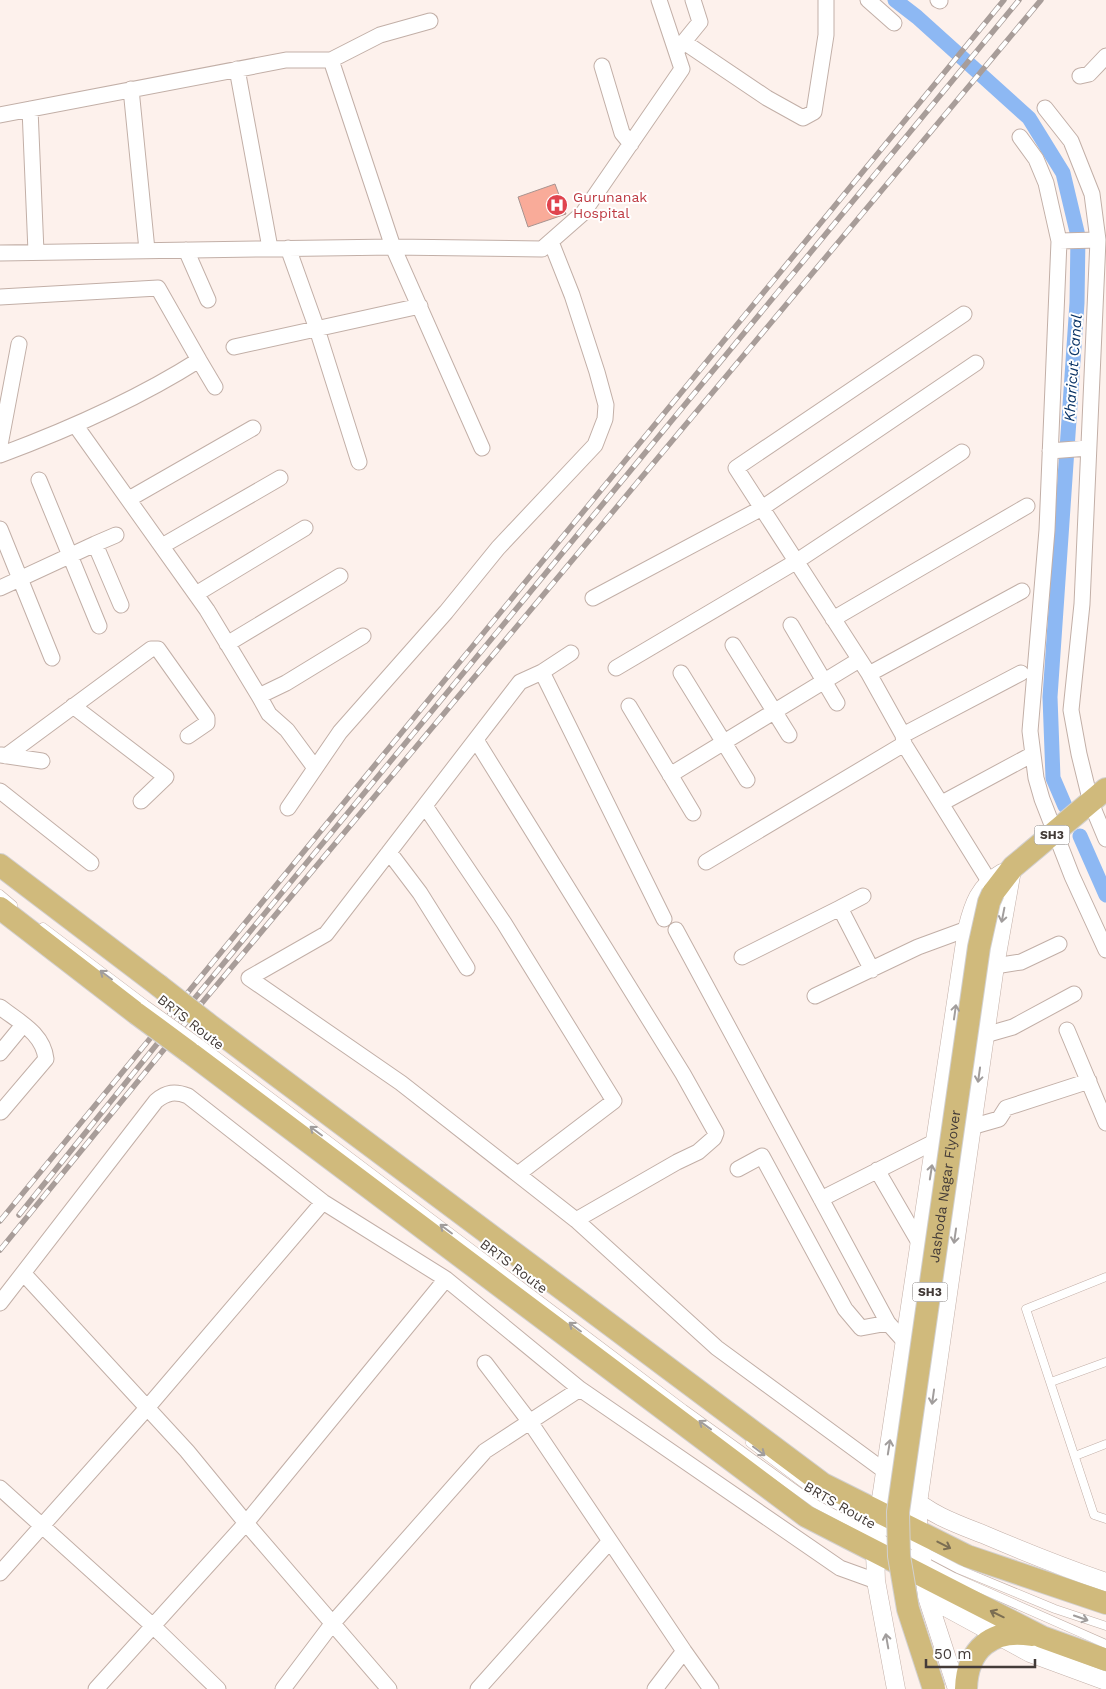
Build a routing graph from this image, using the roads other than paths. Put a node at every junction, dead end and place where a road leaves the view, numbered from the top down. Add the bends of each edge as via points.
1 (659, 0) edge
2 (693, 0) edge
3 (826, 0) edge
4 (868, 0) edge
5 (430, 21) dead end
6 (894, 23) dead end
7 (680, 46) junction
8 (1106, 56) edge
9 (330, 60) junction
10 (602, 66) dead end
11 (237, 69) junction
12 (1080, 76) dead end
13 (131, 89) junction
14 (1045, 108) dead end
15 (30, 109) junction
16 (0, 114) edge
17 (1020, 137) dead end
18 (631, 144) junction
19 (1096, 240) junction
20 (1061, 241) junction
21 (551, 242) junction
22 (394, 247) junction
23 (270, 248) junction
24 (288, 248) junction
25 (147, 250) junction
26 (186, 250) junction
27 (36, 252) junction
28 (0, 253) edge
29 (0, 297) edge
30 (208, 300) dead end
31 (420, 306) junction
32 (964, 314) dead end
33 (317, 329) junction
34 (19, 344) dead end
35 (234, 347) dead end
36 (199, 360) junction
37 (976, 363) dead end
38 (215, 387) dead end
39 (76, 426) junction
40 (253, 428) dead end
41 (0, 445) edge
42 (482, 448) dead end
43 (1088, 448) junction
44 (1050, 451) junction
45 (962, 452) dead end
46 (0, 455) edge
47 (359, 462) dead end
48 (280, 478) dead end
49 (39, 480) dead end
50 (128, 499) junction
51 (1026, 506) dead end
52 (762, 508) junction
53 (305, 528) dead end
54 (0, 529) edge
55 (116, 535) dead end
56 (95, 544) junction
57 (162, 546) junction
58 (70, 555) junction
59 (797, 561) junction
60 (340, 576) dead end
61 (20, 579) junction
62 (0, 588) edge
63 (1022, 591) dead end
64 (196, 594) junction
65 (593, 598) dead end
66 (121, 605) dead end
67 (834, 620) junction
68 (791, 625) dead end
69 (99, 626) dead end
70 (364, 636) dead end
71 (227, 644) junction
72 (733, 645) dead end
73 (570, 653) dead end
74 (52, 658) dead end
75 (859, 660) junction
76 (616, 668) dead end
77 (542, 672) junction
78 (681, 672) dead end
79 (1021, 673) dead end
80 (869, 674) junction
81 (825, 681) junction
82 (258, 696) junction
83 (838, 704) dead end
84 (73, 706) junction
85 (630, 706) dead end
86 (775, 712) junction
87 (790, 735) dead end
88 (188, 736) dead end
89 (476, 740) junction
90 (903, 740) junction
91 (725, 743) junction
92 (1033, 754) junction
93 (3, 755) edge
94 (42, 761) dead end
95 (315, 768) junction
96 (670, 775) junction
97 (747, 780) dead end
98 (0, 791) edge
99 (1098, 796) edge
100 (141, 801) dead end
101 (942, 803) junction
102 (424, 806) junction
103 (288, 808) dead end
104 (693, 813) dead end
105 (1055, 832) junction
106 (1106, 839) edge
107 (389, 852) junction
108 (706, 862) dead end
109 (91, 863) dead end
110 (0, 864) edge
111 (1013, 867) junction
112 (991, 887) junction
113 (0, 894) edge
114 (863, 896) dead end
115 (0, 908) edge
116 (840, 908) junction
117 (23, 912) dead end
118 (664, 919) dead end
119 (38, 923) dead end
120 (967, 929) junction
121 (676, 930) dead end
122 (1059, 944) dead end
123 (1106, 950) edge
124 (742, 957) dead end
125 (995, 966) junction
126 (467, 968) dead end
127 (872, 970) junction
128 (1074, 994) dead end
129 (815, 996) dead end
130 (0, 1007) edge
131 (140, 1008) junction
132 (23, 1025) junction
133 (1067, 1030) dead end
134 (984, 1035) junction
135 (198, 1039) junction
136 (0, 1053) edge
137 (1088, 1081) junction
138 (1, 1112) edge
139 (1106, 1123) edge
140 (971, 1128) junction
141 (936, 1141) junction
142 (738, 1169) dead end
143 (877, 1170) junction
144 (518, 1174) junction
145 (821, 1199) junction
146 (323, 1202) junction
147 (576, 1220) junction
148 (920, 1244) junction
149 (24, 1274) junction
150 (1106, 1277) edge
151 (446, 1279) junction
152 (0, 1303) edge
153 (888, 1323) junction
154 (905, 1342) junction
155 (1106, 1362) edge
156 (485, 1363) dead end
157 (1051, 1382) junction
158 (580, 1389) junction
159 (147, 1408) junction
160 (530, 1422) junction
161 (744, 1439) dead end
162 (1106, 1444) edge
163 (1075, 1456) junction
164 (886, 1472) junction
165 (0, 1488) edge
166 (918, 1503) junction
167 (1106, 1520) edge
168 (246, 1523) junction
169 (41, 1527) junction
170 (877, 1532) junction
171 (610, 1541) junction
172 (921, 1563) junction
173 (0, 1573) edge
174 (876, 1581) junction
175 (1106, 1582) edge
176 (1106, 1603) edge
177 (332, 1624) junction
178 (153, 1626) junction
179 (1106, 1626) edge
180 (1049, 1629) junction
181 (997, 1635) junction
182 (684, 1651) junction
183 (1102, 1664) edge
184 (202, 1683) edge
185 (96, 1689) edge
186 (218, 1689) edge
187 (284, 1689) edge
188 (389, 1689) edge
189 (478, 1689) edge
190 (655, 1689) edge
191 (711, 1689) edge
192 (896, 1689) edge
193 (934, 1689) edge
194 (957, 1689) edge
195 (966, 1689) edge

1 - 7 street
2 - 7 street via 700,22
3 - 7 street via 826,35 814,112 803,118
4 - 6 street
5 - 9 street via 380,35
7 - 18 street via 682,69
8 - 12 street via 1089,74
9 - 11 street via 286,60
9 - 22 street
10 - 18 street via 622,133
11 - 13 street
11 - 23 street
13 - 15 street
13 - 25 street
14 - 19 street via 1071,141 1092,194
15 - 16 street
15 - 27 street
17 - 20 street via 1036,159 1046,183
18 - 21 street via 584,213
19 - 20 street
19 - 43 street
20 - 44 street
21 - 22 street via 542,250
21 - 95 street via 575,303 606,405 605,419 595,445 498,548 340,732
22 - 24 street
22 - 31 street
23 - 24 street
23 - 26 street
24 - 33 street
25 - 26 street
25 - 27 street
26 - 30 street
27 - 28 street
29 - 36 street via 158,288
31 - 33 street
31 - 42 street
32 - 52 street via 736,468
33 - 35 street
33 - 47 street
34 - 41 street
36 - 38 street
36 - 39 street via 142,394
37 - 52 street
39 - 46 street
39 - 50 street
40 - 50 street
43 - 44 street
43 - 99 street via 1082,604 1072,710 1079,754
44 - 92 street via 1047,530 1030,731
45 - 59 street
48 - 57 street
49 - 58 street
50 - 57 street
51 - 67 street
52 - 59 street
52 - 65 street
53 - 64 street
54 - 61 street
55 - 56 street
56 - 58 street
56 - 66 street
57 - 64 street
58 - 61 street
58 - 69 street
59 - 67 street
59 - 76 street
60 - 71 street
61 - 62 street
61 - 74 street
63 - 80 street
64 - 71 street
67 - 75 street
68 - 81 street
70 - 82 street
71 - 82 street
72 - 86 street
73 - 77 street
75 - 80 street
75 - 81 street
77 - 89 street via 520,682
77 - 118 street
78 - 91 street
79 - 90 street
80 - 90 street
81 - 83 street
81 - 86 street
82 - 95 street via 268,714 287,730
84 - 88 street via 147,652 158,649 207,718 207,723
84 - 93 street
84 - 100 street via 166,777
85 - 96 street
86 - 87 street
86 - 91 street
89 - 102 street
89 - 147 street via 683,1074 716,1133 698,1152
90 - 101 street
90 - 108 street
91 - 96 street
91 - 97 street
92 - 101 street
92 - 105 street via 1036,778
93 - 94 street
95 - 103 street
96 - 104 street
98 - 109 street
99 - 105 main road, SH3
99 - 106 street
101 - 112 street
102 - 107 street
102 - 144 street via 504,923 614,1101
105 - 111 main road, SH3
105 - 123 street
107 - 126 street via 420,893
107 - 144 street via 326,934 249,978 401,1082
110 - 135 main road, bridge via 158,985
111 - 112 main road, Jashoda Nagar Flyover / SH3
111 -> 125 street, SH3
112 - 120 street, SH3 via 978,894
112 - 193 main road, Jashoda Nagar Flyover / SH3, bridge via 979,947 898,1512 899,1556 908,1609
113 - 117 lane
114 - 116 street
115 - 131 main road
116 - 124 street
116 - 127 street
131 -> 119 lane, BRTS Route
120 - 127 street via 918,947
141 -> 120 street, SH3
121 - 145 street
122 - 125 street via 1021,962
125 - 134 street, SH3
127 - 129 street
128 - 134 street via 1013,1027
130 - 132 street
131 - 135 main road, bridge
132 - 136 street
132 - 138 street via 39,1037 46,1059
133 - 137 street
134 -> 140 street, SH3
135 - 170 main road via 823,1484
170 -> 135 main road via 806,1516
137 - 139 street
137 - 140 street via 1006,1108 999,1119
140 -> 166 street, SH3
141 - 143 street
148 -> 141 street, SH3
142 - 153 street via 762,1156 845,1310 861,1328
143 - 145 street
143 - 148 street
144 - 147 street
145 - 153 street
146 - 149 street via 188,1096 169,1093 156,1101
146 - 151 street
146 - 159 street
147 - 164 street via 717,1348
148 - 154 street, SH3
149 - 152 street
149 - 159 street
150 - 157 lane via 1026,1309
151 - 158 street
151 - 168 street
153 - 154 street
164 -> 154 street
155 - 157 lane
156 - 160 street
157 - 163 lane
158 - 160 street
158 - 174 street via 840,1568
159 - 168 street
159 - 169 street
160 - 171 street
160 - 177 street via 485,1451
161 -> 170 lane, BRTS Route via 821,1497
162 - 163 lane
163 - 167 lane via 1094,1515
164 - 166 street
164 - 170 street
165 - 169 street
166 - 172 street, SH3
166 - 175 street via 956,1523
168 - 177 street
168 - 178 street
169 - 173 street
169 - 178 street
170 - 172 main road
170 - 172 main road
170 - 174 street
171 - 182 street
171 - 189 street
172 -> 176 main road via 967,1556
172 -> 179 lane via 958,1569
180 -> 172 main road
172 - 181 street
172 - 194 street, SH3
192 -> 174 street
177 - 187 street
177 - 188 street
178 - 184 street
178 - 185 street
180 - 181 main road
180 - 183 main road
181 - 183 street via 1030,1653
181 - 195 main road via 974,1654 966,1675
182 - 190 street
182 - 191 street
184 - 186 street

